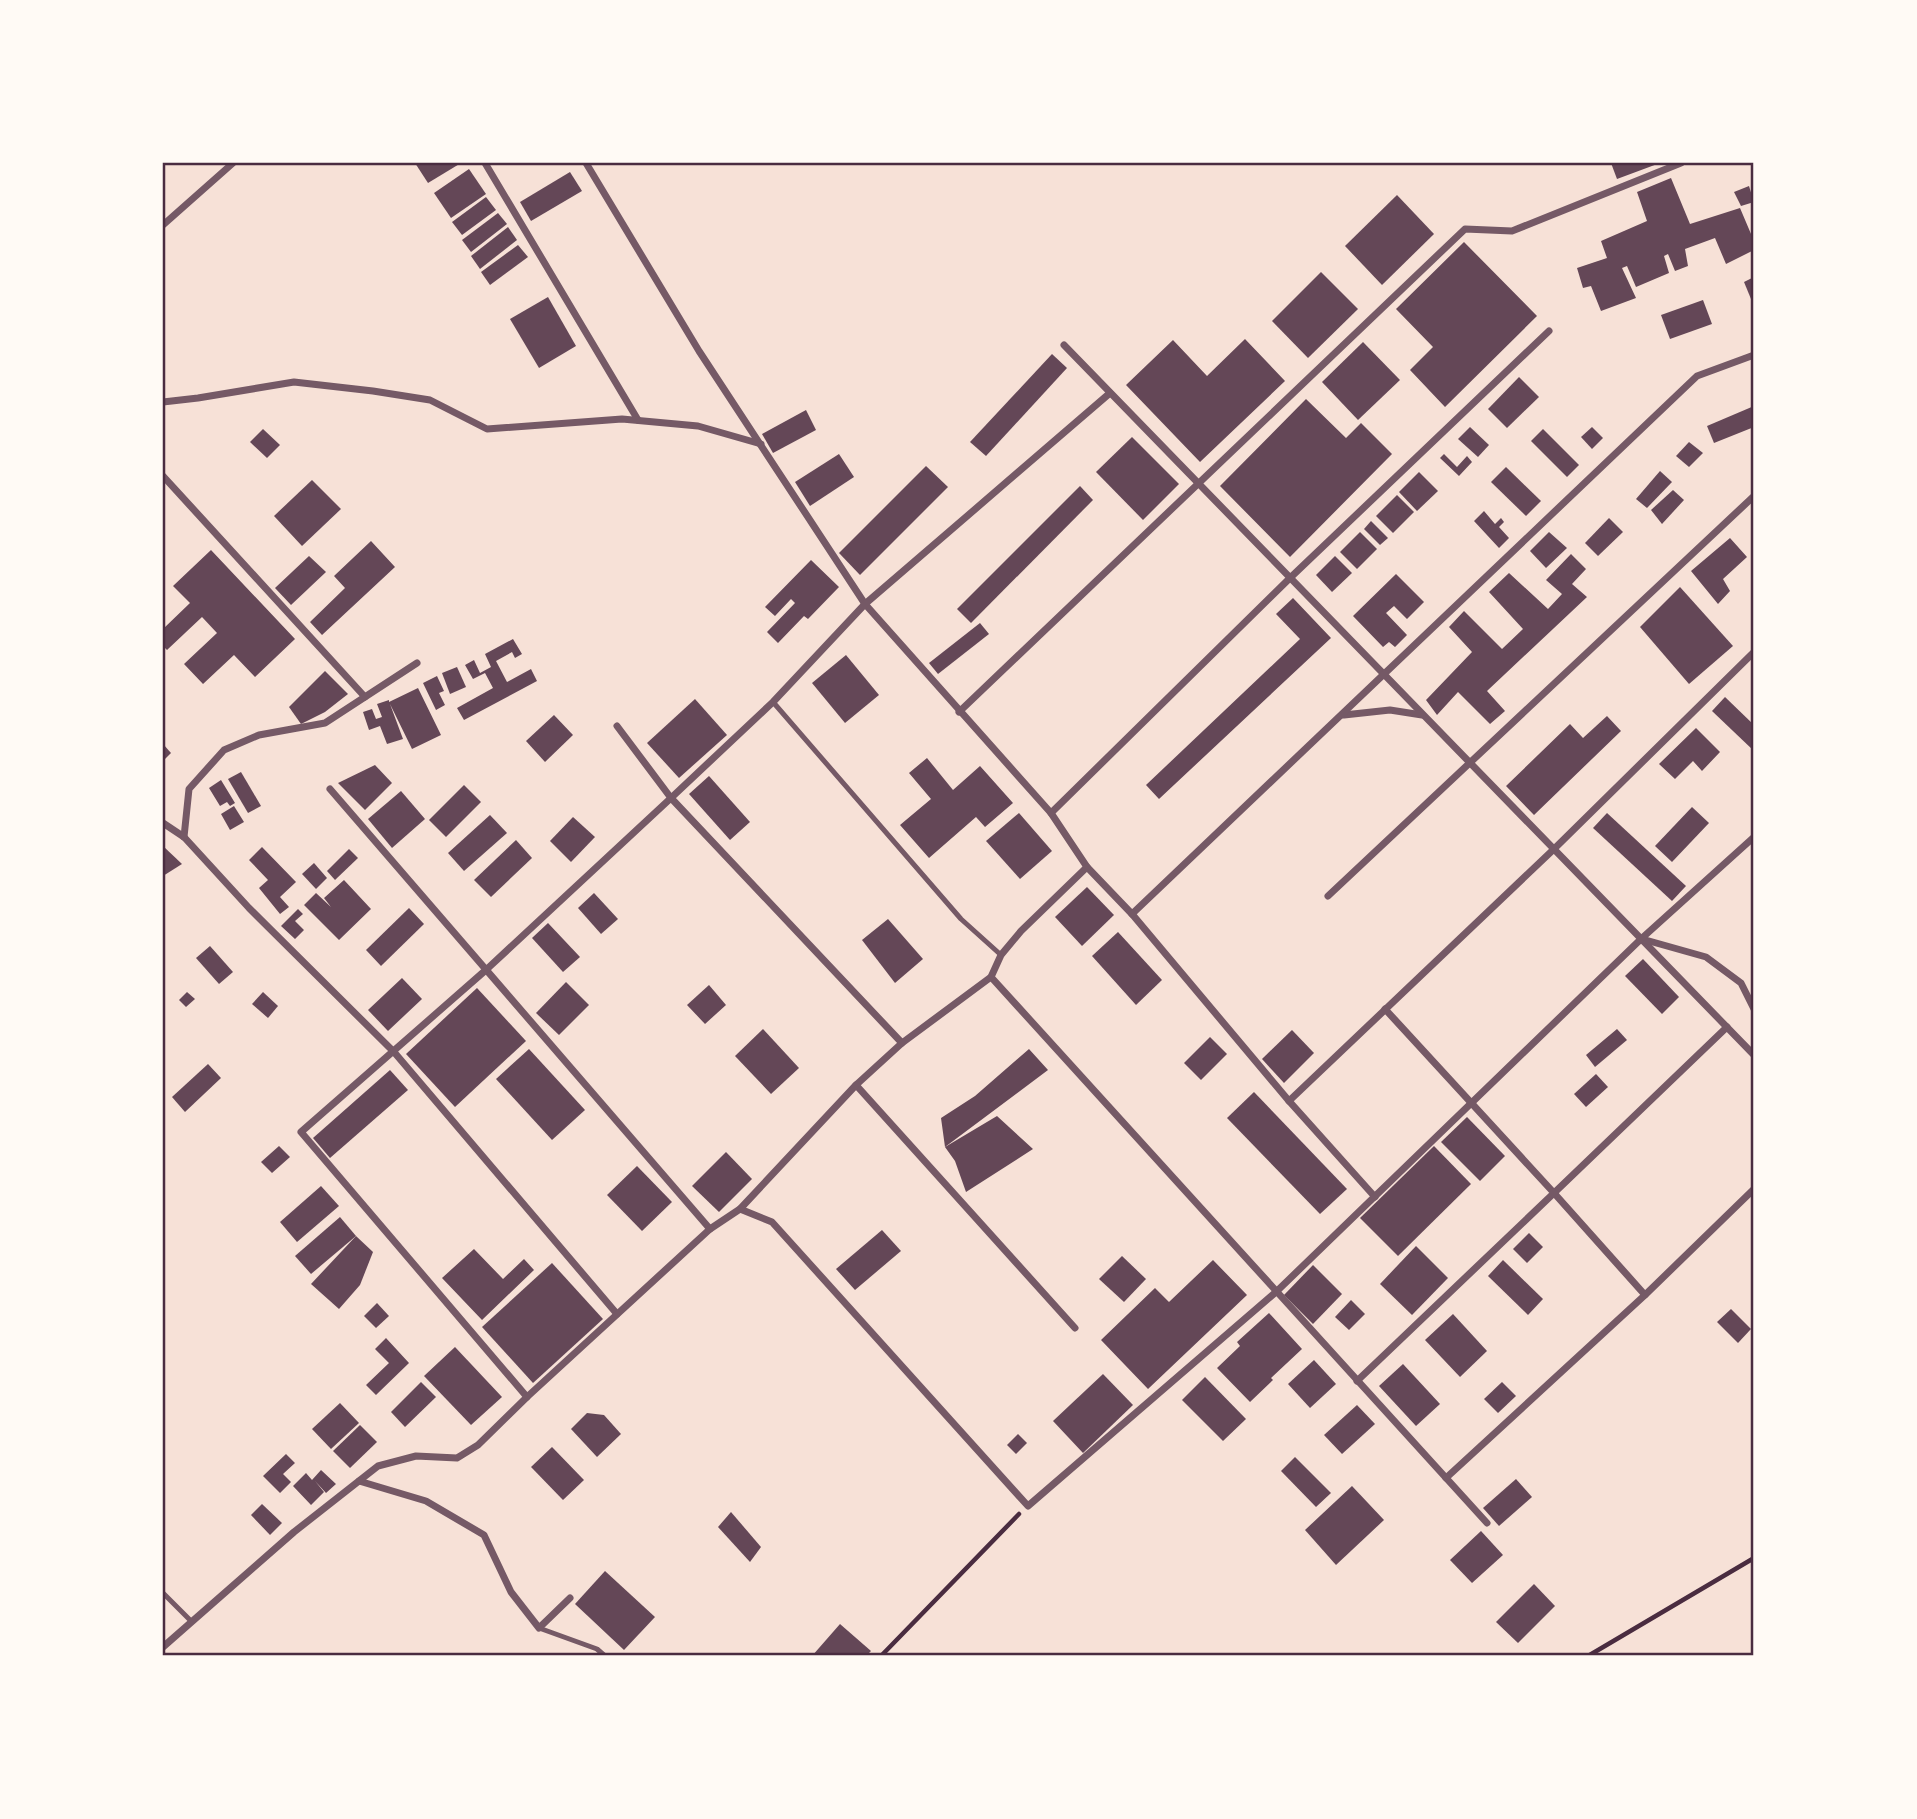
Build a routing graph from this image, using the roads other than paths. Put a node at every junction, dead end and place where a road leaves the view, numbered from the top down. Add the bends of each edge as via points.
1 (233, 163) edge
2 (485, 163) edge
3 (586, 163) edge
4 (1681, 163) edge
5 (163, 225) edge
6 (1549, 331) dead end
7 (1064, 345) dead end
8 (1754, 355) edge
9 (1110, 393) junction
10 (163, 402) edge
11 (638, 420) junction
12 (761, 444) junction
13 (163, 476) edge
14 (1200, 485) junction
15 (1754, 496) edge
16 (1290, 578) junction
17 (865, 604) junction
18 (1754, 652) edge
19 (417, 663) dead end
20 (1385, 675) junction
21 (365, 697) junction
22 (773, 702) junction
23 (959, 712) junction
24 (1343, 715) junction
25 (1424, 715) junction
26 (617, 726) dead end
27 (1470, 763) junction
28 (330, 789) dead end
29 (671, 798) junction
30 (1051, 813) junction
31 (163, 823) edge
32 (184, 837) junction
33 (1754, 837) edge
34 (1554, 849) junction
35 (1087, 867) junction
36 (1328, 896) dead end
37 (1132, 914) junction
38 (1641, 939) junction
39 (1001, 955) junction
40 (487, 969) junction
41 (991, 977) junction
42 (1385, 1009) junction
43 (1754, 1009) edge
44 (1727, 1027) junction
45 (902, 1043) junction
46 (394, 1052) junction
47 (1754, 1055) edge
48 (856, 1085) junction
49 (1289, 1101) junction
50 (1472, 1102) junction
51 (1754, 1189) edge
52 (1554, 1193) junction
53 (1374, 1197) junction
54 (740, 1209) junction
55 (710, 1228) junction
56 (1276, 1292) junction
57 (1645, 1294) junction
58 (617, 1314) junction
59 (1075, 1328) dead end
60 (1357, 1381) junction
61 (527, 1397) junction
62 (1446, 1478) junction
63 (359, 1481) junction
64 (1487, 1523) dead end
65 (163, 1592) edge
66 (570, 1598) dead end
67 (191, 1621) junction
68 (539, 1628) junction
69 (163, 1647) edge
70 (605, 1656) edge

1 - 5 street
2 - 11 street
3 - 12 street
4 - 14 street via 1511,231 1465,229
6 - 16 street
7 - 9 street
8 - 20 street via 1696,376
9 - 14 street
9 - 17 street
10 - 11 street via 294,382 429,400 487,429
11 - 12 street via 698,426
12 - 17 street
13 - 21 street
14 - 16 street
14 - 23 street
15 - 27 street
16 - 20 street
16 - 30 street
17 - 22 street
17 - 23 street
18 - 34 street
19 - 21 street
20 - 24 street
20 - 25 street
21 - 32 street via 325,723 260,735 224,750 190,789
22 - 29 street
22 - 39 lane via 961,919
23 - 30 street
24 - 25 street via 1390,710
24 - 37 street
25 - 27 street
26 - 29 street
27 - 34 street
27 - 36 street
28 - 40 street
29 - 40 street
29 - 45 street
30 - 35 street
31 - 32 street
32 - 46 street
33 - 38 street
34 - 38 street
34 - 42 street
35 - 37 street
35 - 39 street
37 - 49 street
38 - 43 street via 1706,957 1741,983
38 - 44 street
38 - 50 street
39 - 41 street
40 - 46 street
40 - 55 street
41 - 45 street
41 - 56 street
42 - 49 street
42 - 50 street
44 - 47 street
44 - 52 street
45 - 48 street
46 - 58 street
46 - 61 street via 301,1132
48 - 54 street
48 - 59 street
49 - 53 street
50 - 52 street
50 - 53 street
51 - 57 street
52 - 57 street
52 - 60 street
53 - 56 street
54 - 55 street
54 - 56 street via 772,1222 1028,1506
55 - 58 street
56 - 60 street
57 - 62 street
58 - 61 street
60 - 62 street
61 - 63 street via 478,1445 457,1458 416,1456 378,1466
62 - 64 street
63 - 67 street
63 - 68 street via 426,1501 484,1535 512,1592
65 - 67 lane
66 - 68 street
67 - 69 street
68 - 70 lane

